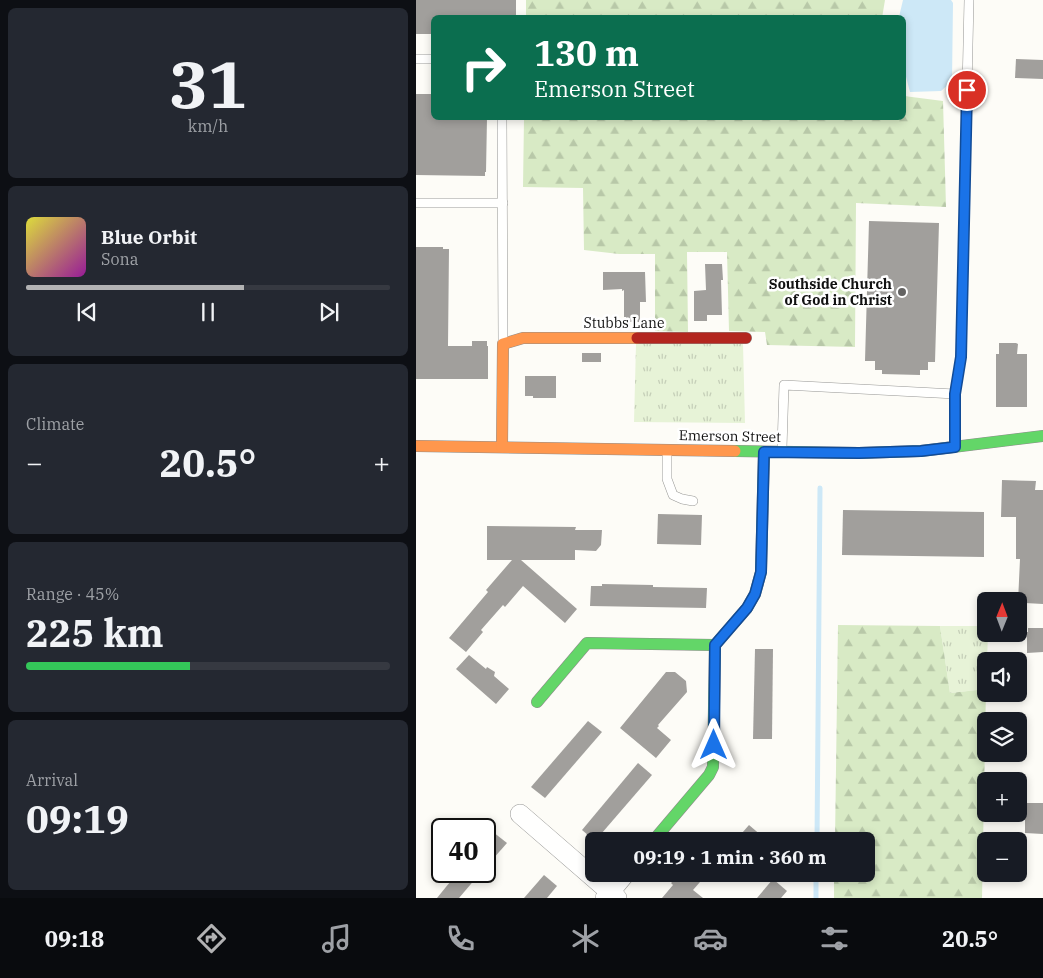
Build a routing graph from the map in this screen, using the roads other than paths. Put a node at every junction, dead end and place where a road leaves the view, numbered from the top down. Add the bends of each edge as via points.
1 (969, 0) edge
2 (416, 59) edge
3 (431, 59) edge
4 (502, 120) edge
5 (416, 203) edge
6 (503, 203) junction
7 (746, 338) dead end
8 (503, 344) junction
9 (955, 394) junction
10 (1043, 436) edge
11 (416, 446) edge
12 (502, 446) junction
13 (955, 447) junction
14 (667, 450) junction
15 (764, 452) junction
16 (781, 452) junction
17 (693, 501) dead end
18 (715, 645) junction
19 (537, 702) dead end
20 (520, 814) dead end
21 (661, 832) edge
22 (620, 882) edge
23 (610, 896) edge

1 - 9 lane via 961,357
2 - 3 lane
4 - 6 lane
5 - 6 lane
6 - 8 lane
7 - 8 street, Stubbs Lane via 523,338
8 - 12 street
9 - 13 lane
9 - 16 lane via 784,385
10 - 13 street, Emerson Street
11 - 12 street, Emerson Street
12 - 14 street, Emerson Street
13 - 16 street, Emerson Street via 859,453
14 - 15 street, Emerson Street
14 - 17 lane via 667,479 673,495
15 - 16 street, Emerson Street
15 - 18 street via 761,572 747,608
18 - 19 street via 587,643
18 - 21 street via 713,767
20 - 23 street
22 - 23 street

